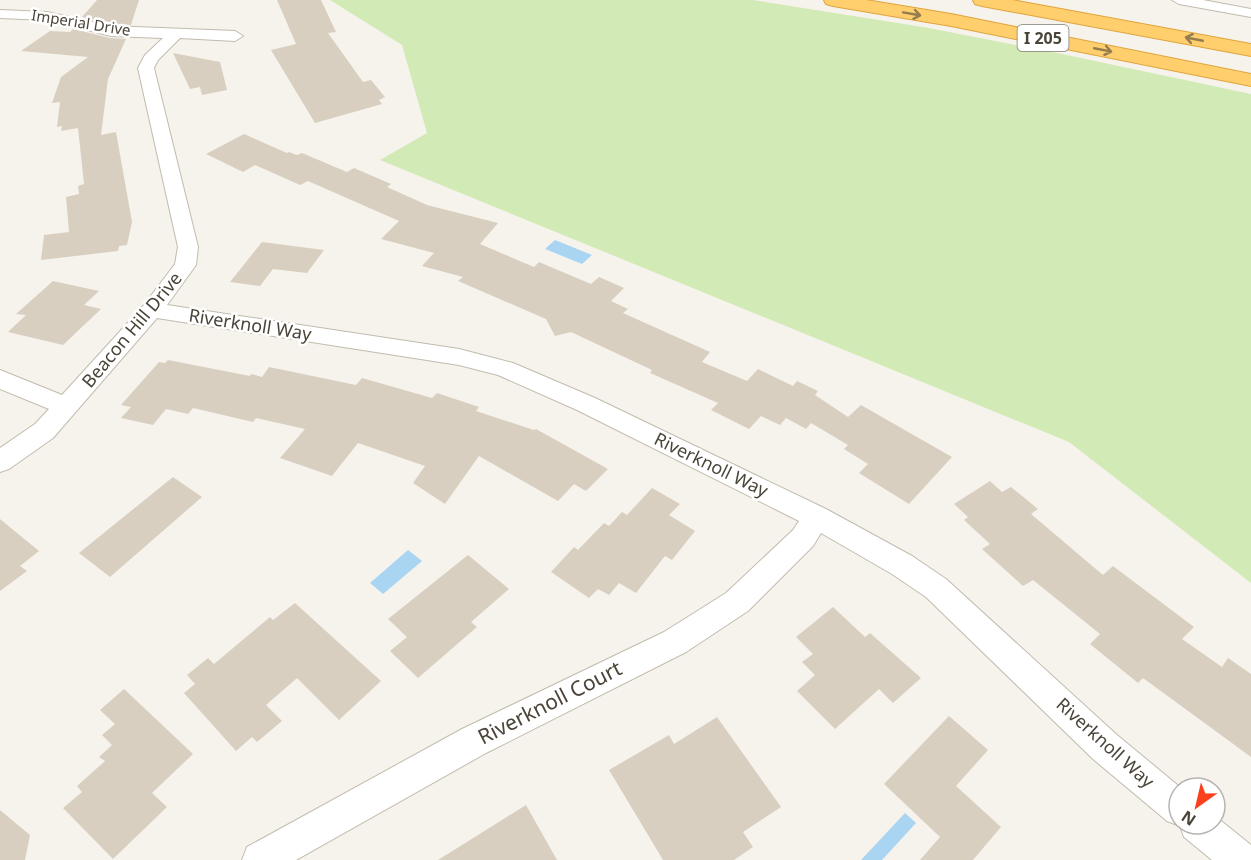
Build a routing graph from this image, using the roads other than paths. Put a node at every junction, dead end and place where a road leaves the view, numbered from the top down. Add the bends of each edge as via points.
1 (833, 0) edge
2 (982, 0) edge
3 (1179, 0) edge
4 (1251, 13) edge
5 (0, 14) edge
6 (175, 35) junction
7 (235, 36) dead end
8 (1251, 50) edge
9 (1251, 80) edge
10 (152, 310) junction
11 (0, 379) edge
12 (67, 406) junction
13 (0, 462) edge
14 (816, 517) junction
15 (1167, 799) edge
16 (1212, 836) edge
17 (260, 860) edge
18 (1241, 860) edge

1 -> 9 highway, I 205
8 -> 2 highway, I 205
3 - 4 street
5 - 6 street, Imperial Drive via 47,16 111,31
6 - 7 street, Imperial Drive
6 - 10 street, Beacon Hill Drive via 146,68 183,219 188,256 176,280
10 - 12 street, Beacon Hill Drive
10 - 14 street, Riverknoll Way via 459,357 505,369 586,404
11 - 12 street
12 - 13 street, Beacon Hill Drive via 29,444
14 - 15 street, Riverknoll Way via 936,588 1105,747
14 - 17 street, Riverknoll Court via 803,538 737,602 675,642 474,741
16 - 18 street

